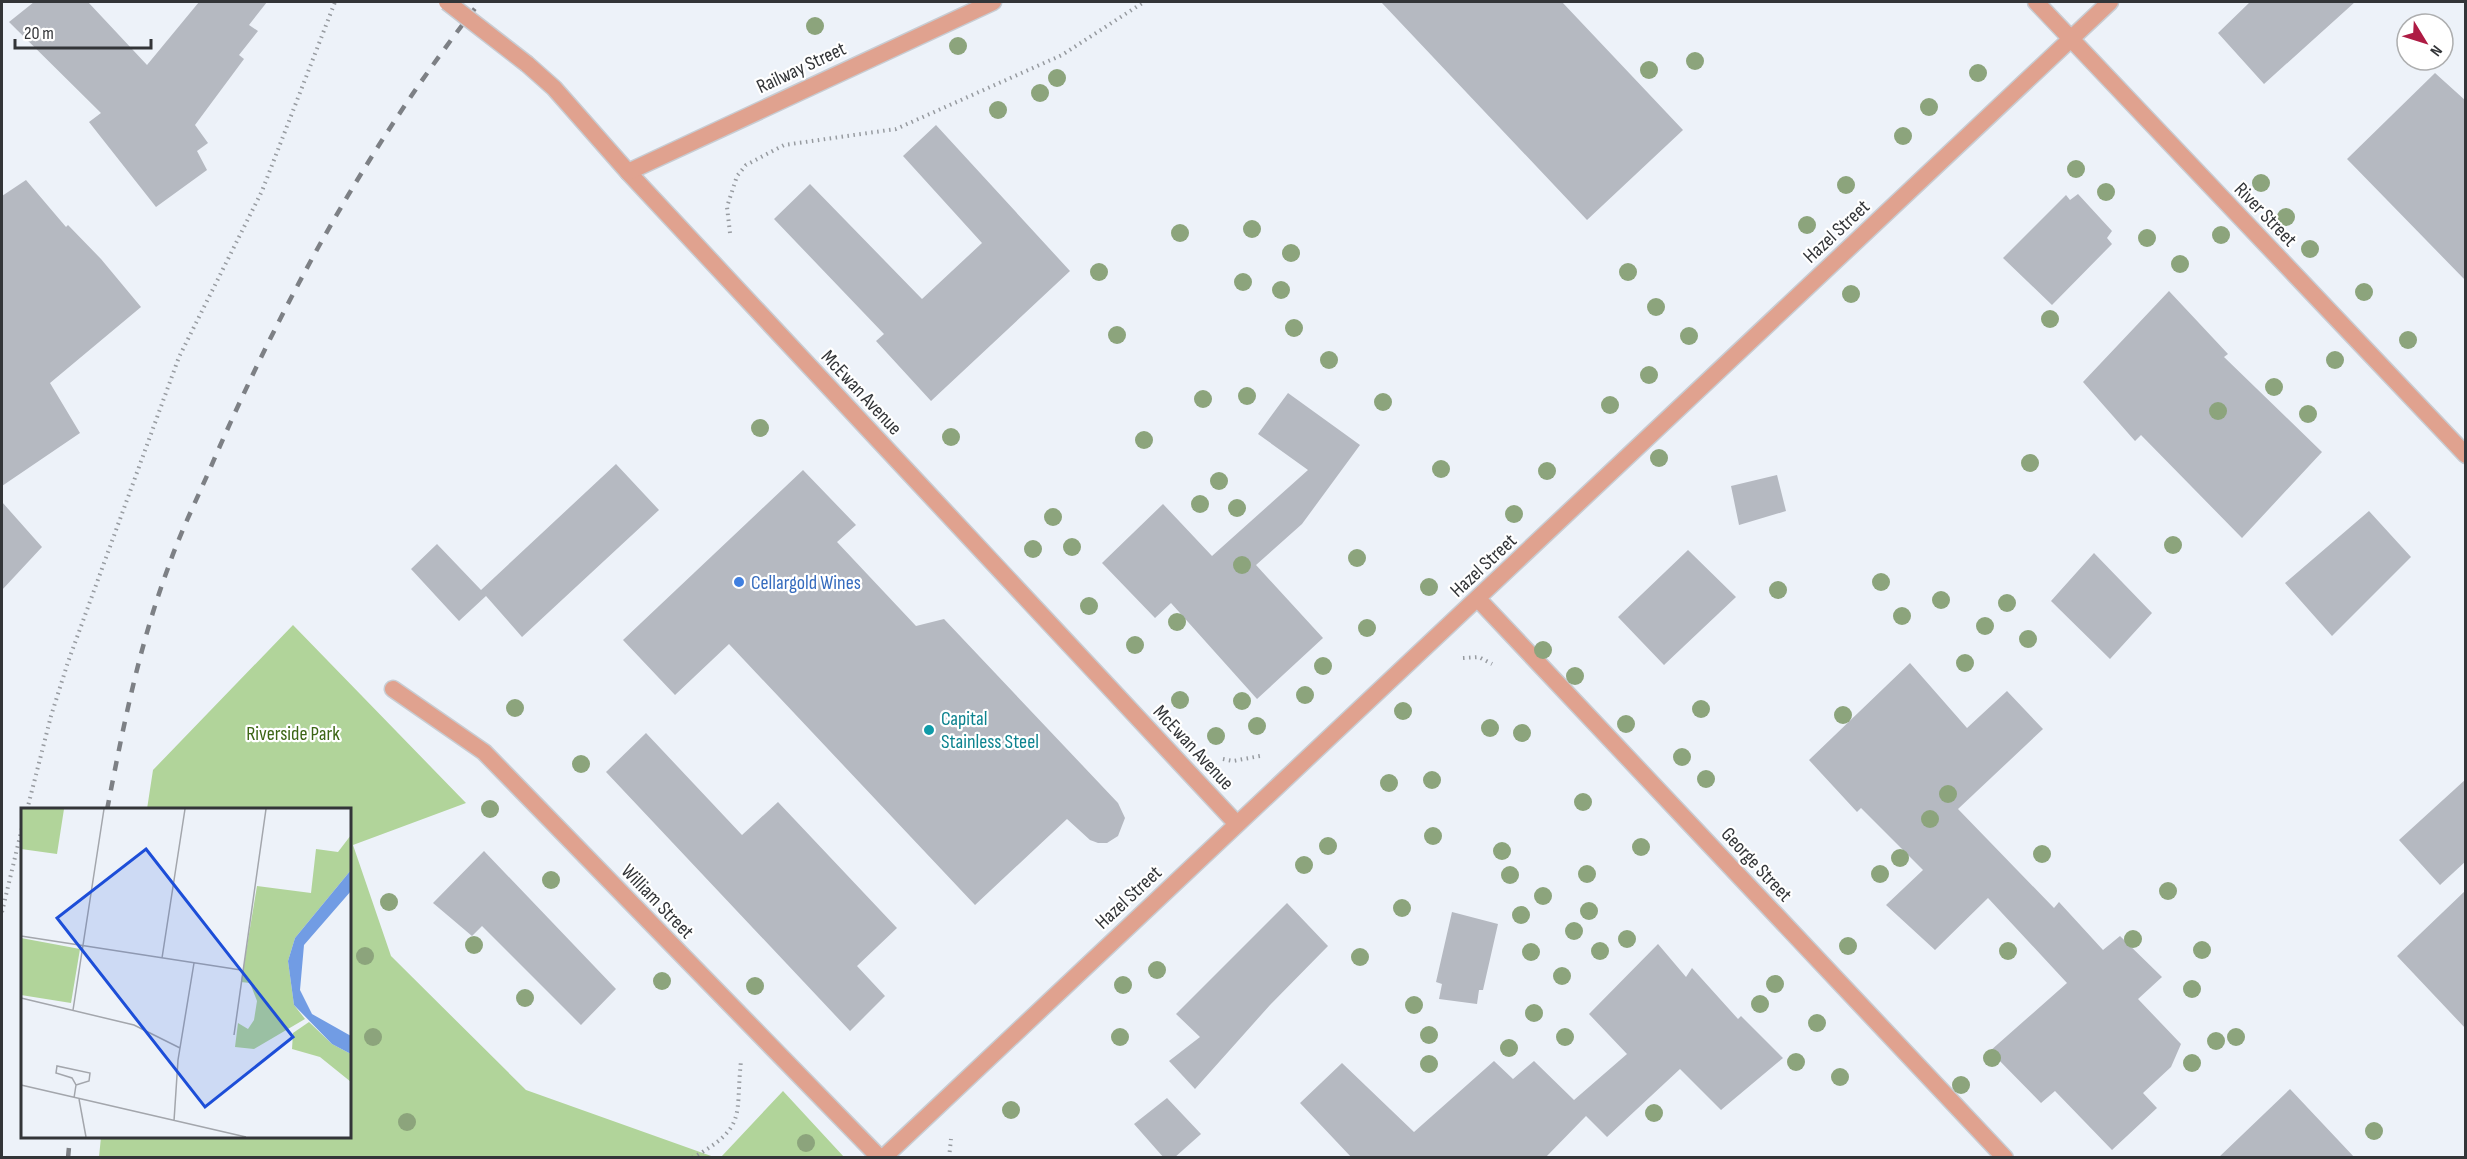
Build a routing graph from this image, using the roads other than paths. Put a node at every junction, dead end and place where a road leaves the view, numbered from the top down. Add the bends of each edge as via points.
1 (447, 2) edge
2 (993, 2) edge
3 (2036, 2) edge
4 (2110, 2) edge
5 (2070, 39) junction
6 (628, 172) junction
7 (2466, 455) edge
8 (1478, 599) junction
9 (393, 689) dead end
10 (1236, 823) junction
11 (882, 1158) edge
12 (2005, 1158) edge

1 - 6 street, McEwan Avenue, bridge via 554,88
2 - 6 street, Railway Street
3 - 5 street, River Street
4 - 5 street, Hazel Street
5 - 7 street, River Street
5 - 8 street, Hazel Street
6 - 10 street, McEwan Avenue
8 - 10 street, Hazel Street
8 - 12 street, George Street
9 - 11 street, William Street via 484,752
10 - 11 street, Hazel Street

